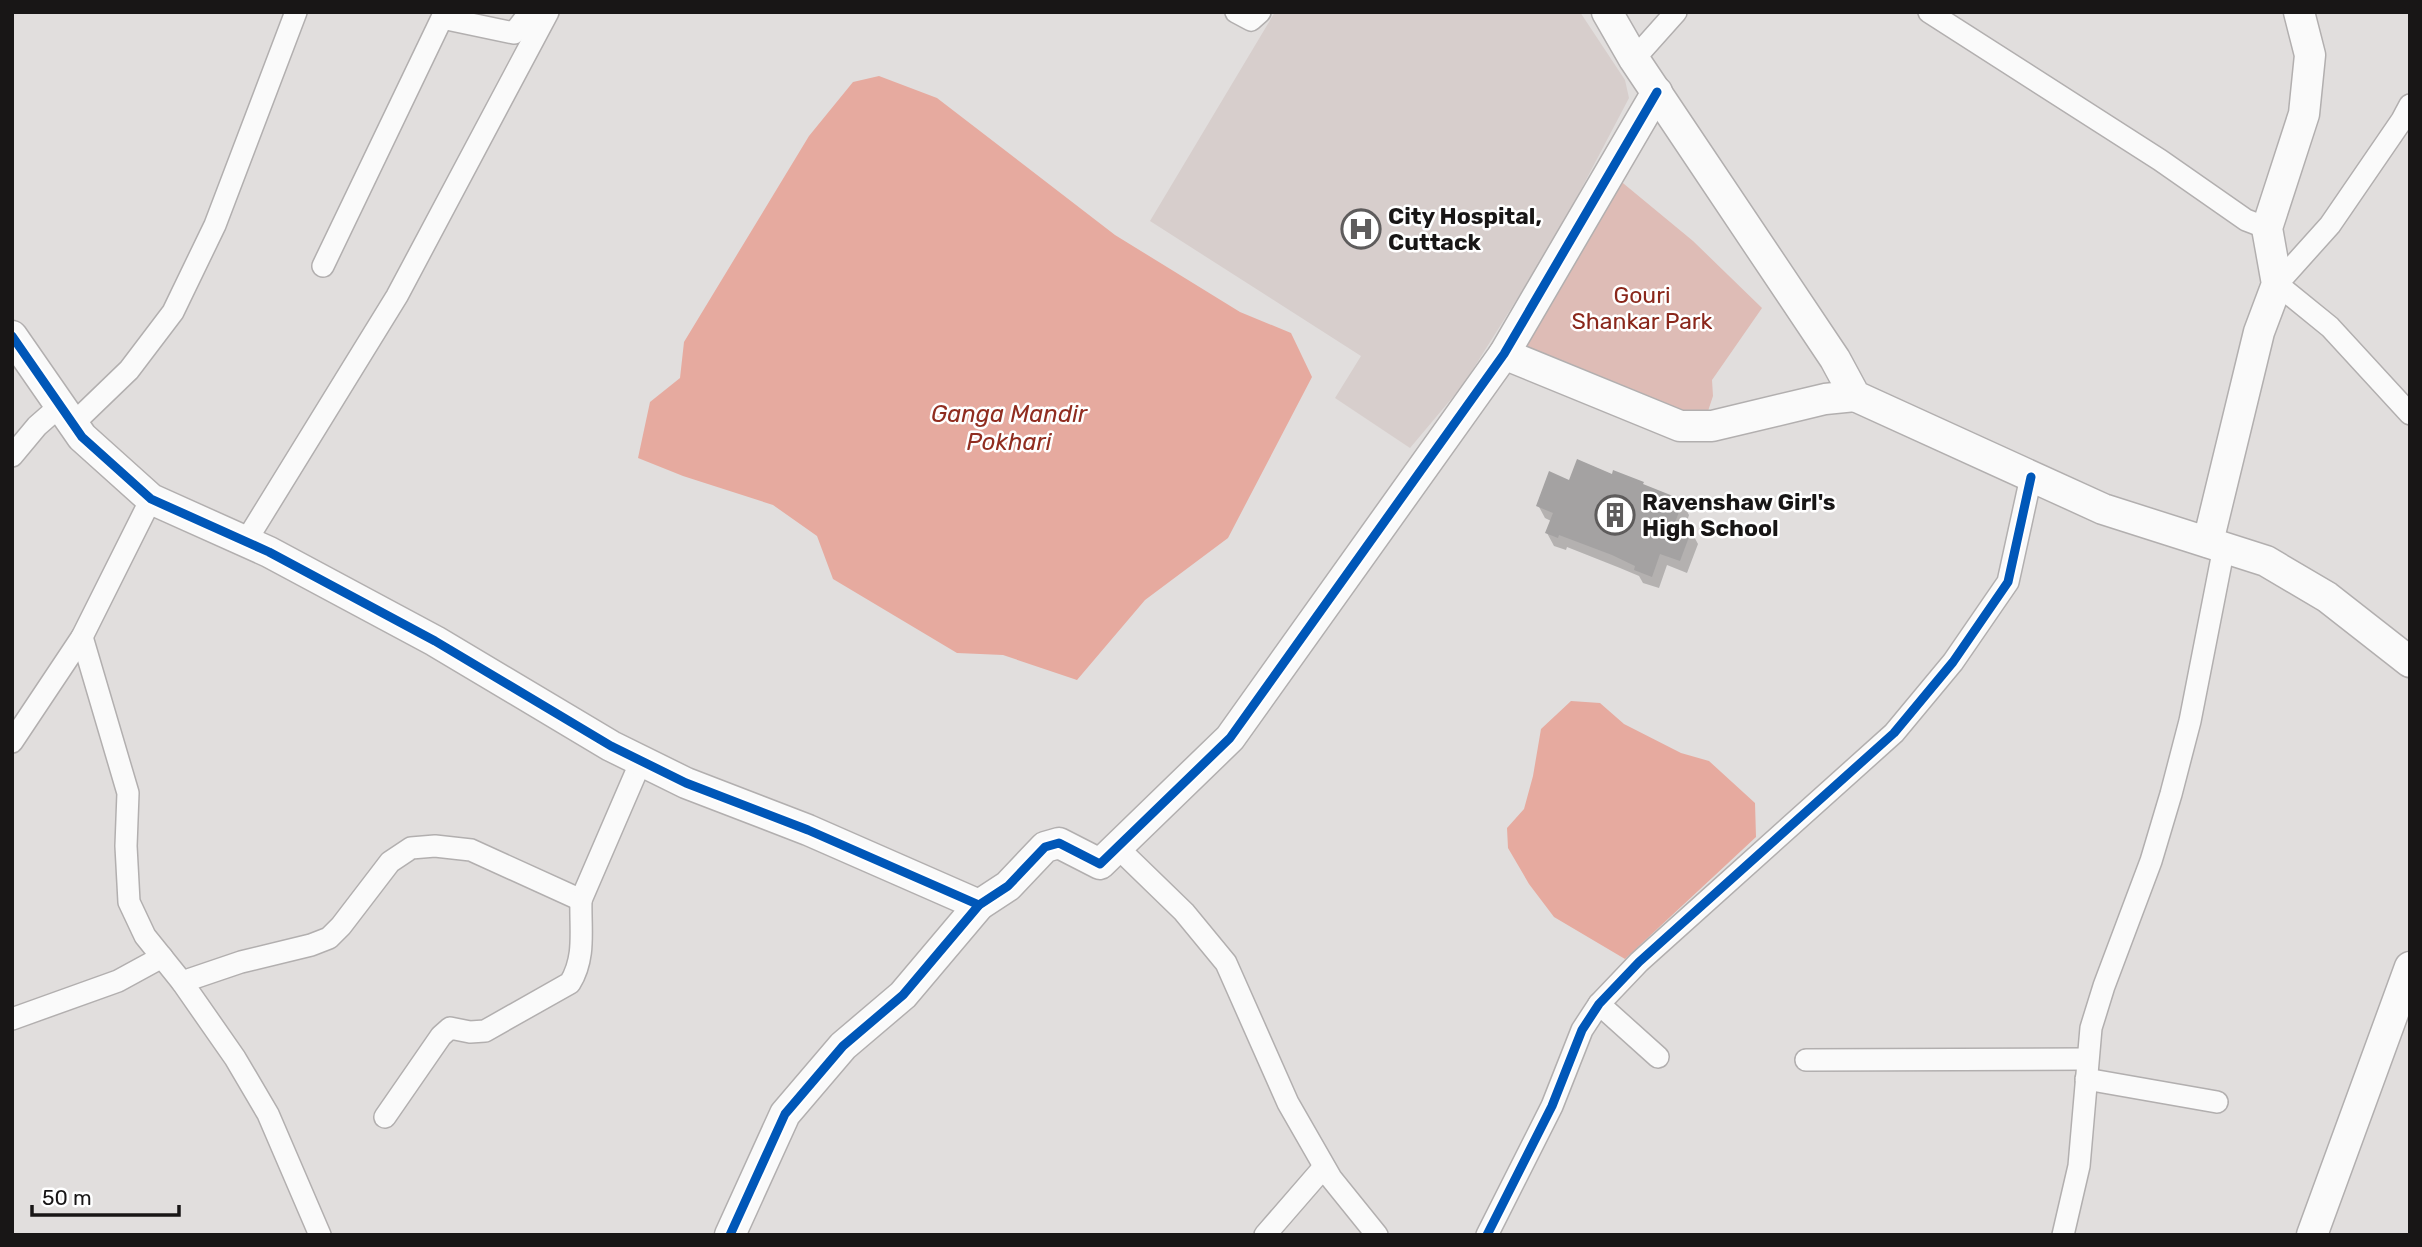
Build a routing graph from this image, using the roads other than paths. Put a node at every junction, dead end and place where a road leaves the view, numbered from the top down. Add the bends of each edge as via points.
1 (296, 12) edge
2 (530, 12) edge
3 (548, 12) edge
4 (1236, 12) edge
5 (1260, 12) edge
6 (1607, 12) edge
7 (1676, 12) edge
8 (1929, 12) edge
9 (2299, 12) edge
10 (1634, 59) junction
11 (1657, 92) junction
12 (2410, 105) edge
13 (2267, 228) junction
14 (323, 266) dead end
15 (2277, 284) junction
16 (12, 336) edge
17 (1504, 354) junction
18 (1855, 396) junction
19 (2410, 414) edge
20 (67, 415) junction
21 (12, 456) edge
22 (2031, 477) junction
23 (151, 499) junction
24 (246, 541) junction
25 (2216, 545) junction
26 (82, 637) junction
27 (2410, 662) edge
28 (12, 742) edge
29 (641, 761) junction
30 (1117, 848) junction
31 (581, 900) junction
32 (979, 905) junction
33 (162, 957) junction
34 (2410, 967) edge
35 (182, 982) junction
36 (1599, 1004) junction
37 (12, 1018) edge
38 (1658, 1057) dead end
39 (1806, 1060) dead end
40 (2087, 1069) junction
41 (2217, 1102) dead end
42 (385, 1117) dead end
43 (1324, 1167) junction
44 (320, 1235) edge
45 (730, 1235) edge
46 (1265, 1235) edge
47 (1377, 1235) edge
48 (1487, 1235) edge
49 (2063, 1235) edge
50 (2312, 1235) edge

1 - 20 street via 215,225 173,312 129,370
2 - 14 street via 514,33 442,18
3 - 24 street via 397,296
4 - 5 street via 1251,20
6 - 10 street
7 - 10 street
8 - 13 street via 2246,220
9 - 13 street via 2310,55 2304,114
10 - 11 street
11 - 17 street
11 - 18 street
12 - 15 street via 2330,225
13 - 15 street
15 - 19 street via 2330,327
15 - 25 street via 2259,332
16 - 20 street
17 - 18 street via 1680,426 1712,426
17 - 30 street via 1230,738
18 - 22 street
20 - 21 street via 37,426
20 - 23 street via 92,447
22 - 25 street via 2103,509
22 - 36 street via 2008,582 1953,662 1895,733 1639,962
23 - 24 street
23 - 26 street
24 - 29 street via 435,641
25 - 27 street via 2266,561 2327,597
25 - 40 street via 2190,721 2151,861 2091,1028
26 - 28 street
26 - 33 street via 128,793 129,902 145,936
29 - 31 street
29 - 32 street
30 - 32 street via 1100,864 1059,843 1045,847 1008,886
30 - 43 street via 1184,912 1226,963 1288,1103
31 - 35 street via 471,850 411,848 390,862 329,938
31 - 42 street via 583,944 570,983 485,1031 450,1028
32 - 45 street via 903,995 844,1046 785,1114
33 - 35 street
33 - 37 street via 118,981
34 - 50 street
35 - 44 street via 268,1114
36 - 38 street
36 - 48 street via 1582,1030 1552,1106
39 - 40 street
40 - 41 street
40 - 49 street via 2079,1166
43 - 46 street
43 - 47 street

